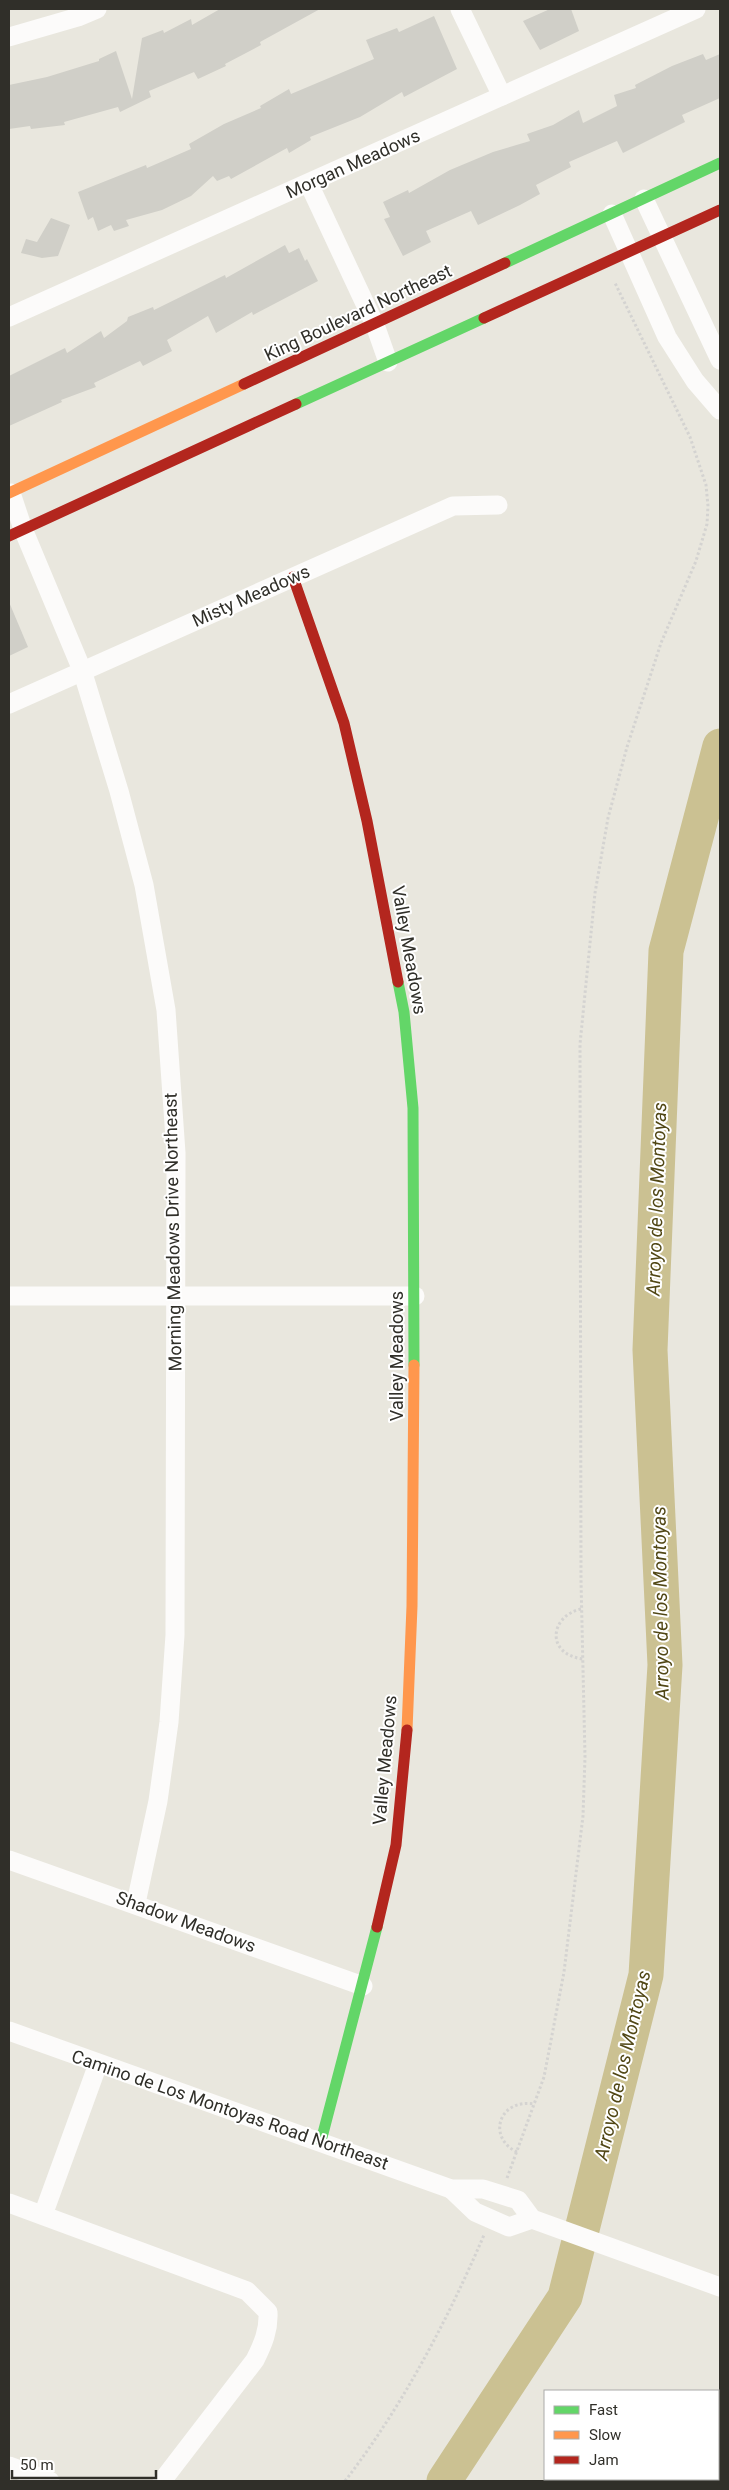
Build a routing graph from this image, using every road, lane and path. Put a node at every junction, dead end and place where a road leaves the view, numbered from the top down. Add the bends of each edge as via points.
1 (97, 9) edge
2 (460, 9) edge
3 (696, 9) edge
4 (9, 37) edge
5 (502, 96) junction
6 (720, 163) edge
7 (309, 184) junction
8 (644, 198) junction
9 (720, 210) edge
10 (612, 214) junction
11 (662, 237) junction
12 (630, 252) junction
13 (612, 278) dead end
14 (9, 317) edge
15 (375, 325) junction
16 (720, 360) edge
17 (388, 362) junction
18 (720, 410) edge
19 (10, 493) edge
20 (498, 505) dead end
21 (16, 533) edge
22 (293, 577) junction
23 (82, 670) junction
24 (9, 704) edge
25 (9, 1296) edge
26 (415, 1296) junction
27 (175, 1297) junction
28 (581, 1610) junction
29 (583, 1659) junction
30 (9, 1860) edge
31 (136, 1903) junction
32 (364, 1986) junction
33 (9, 2032) edge
34 (98, 2064) junction
35 (535, 2104) junction
36 (321, 2141) junction
37 (517, 2152) junction
38 (451, 2188) junction
39 (500, 2194) junction
40 (9, 2202) edge
41 (43, 2215) junction
42 (491, 2218) junction
43 (539, 2222) junction
44 (720, 2287) edge
45 (9, 2466) edge
46 (50, 2481) edge
47 (162, 2481) edge
48 (346, 2481) edge

1 - 4 street
2 - 5 street
3 - 5 street, Morgan Meadows
5 - 7 street, Morgan Meadows
6 - 8 street, King Boulevard Northeast
7 - 14 street, Morgan Meadows
7 - 15 street
8 - 10 street, King Boulevard Northeast
8 - 11 street
9 - 11 street
10 - 12 street
10 - 15 street, King Boulevard Northeast
11 - 12 street
11 - 16 street
12 - 17 street
12 - 18 street via 667,337 695,381
13 - 28 path via 690,437 706,485 708,506 707,524 696,561 661,644 624,756 594,893 580,1044
15 - 17 street
15 - 19 street, King Boulevard Northeast
17 - 21 street
19 - 21 street, Morning Meadows Drive Northeast
20 - 22 street, Misty Meadows via 453,506
21 - 23 street, Morning Meadows Drive Northeast
22 - 23 street, Misty Meadows
22 - 26 street, Valley Meadows via 344,723 367,821 404,1012 413,1108
23 - 24 street, Misty Meadows
23 - 27 street, Morning Meadows Drive Northeast via 144,885 166,1010 176,1153
25 - 27 street
26 - 27 street
26 - 32 street, Valley Meadows via 408,1722 396,1845
27 - 31 street, Morning Meadows Drive Northeast via 175,1635 169,1722 158,1801
28 - 29 path
28 - 29 path via 565,1616 558,1628 556,1642 566,1654
29 - 35 path via 585,1757 577,1871 560,1996 544,2077
30 - 31 street, Shadow Meadows
31 - 32 street, Shadow Meadows
32 - 36 street, Valley Meadows
33 - 34 street, Camino de Los Montoyas Road Northeast
34 - 36 street, Camino de Los Montoyas Road Northeast
34 - 41 street
35 - 37 path
35 - 37 path via 516,2104 504,2114 500,2124 501,2136 510,2149
36 - 38 street, Camino de Los Montoyas Road Northeast
37 - 39 path
38 - 39 street, Camino de Los Montoyas Road Northeast via 483,2189
38 - 42 street, Camino de Los Montoyas Road Northeast via 474,2212
39 - 43 street, Camino de Los Montoyas Road Northeast via 518,2200
40 - 41 street
41 - 47 street via 247,2290 268,2312 269,2325 254,2360
42 - 43 street, Camino de Los Montoyas Road Northeast via 509,2227
42 - 48 path via 428,2351 391,2415
43 - 44 street
45 - 46 street

